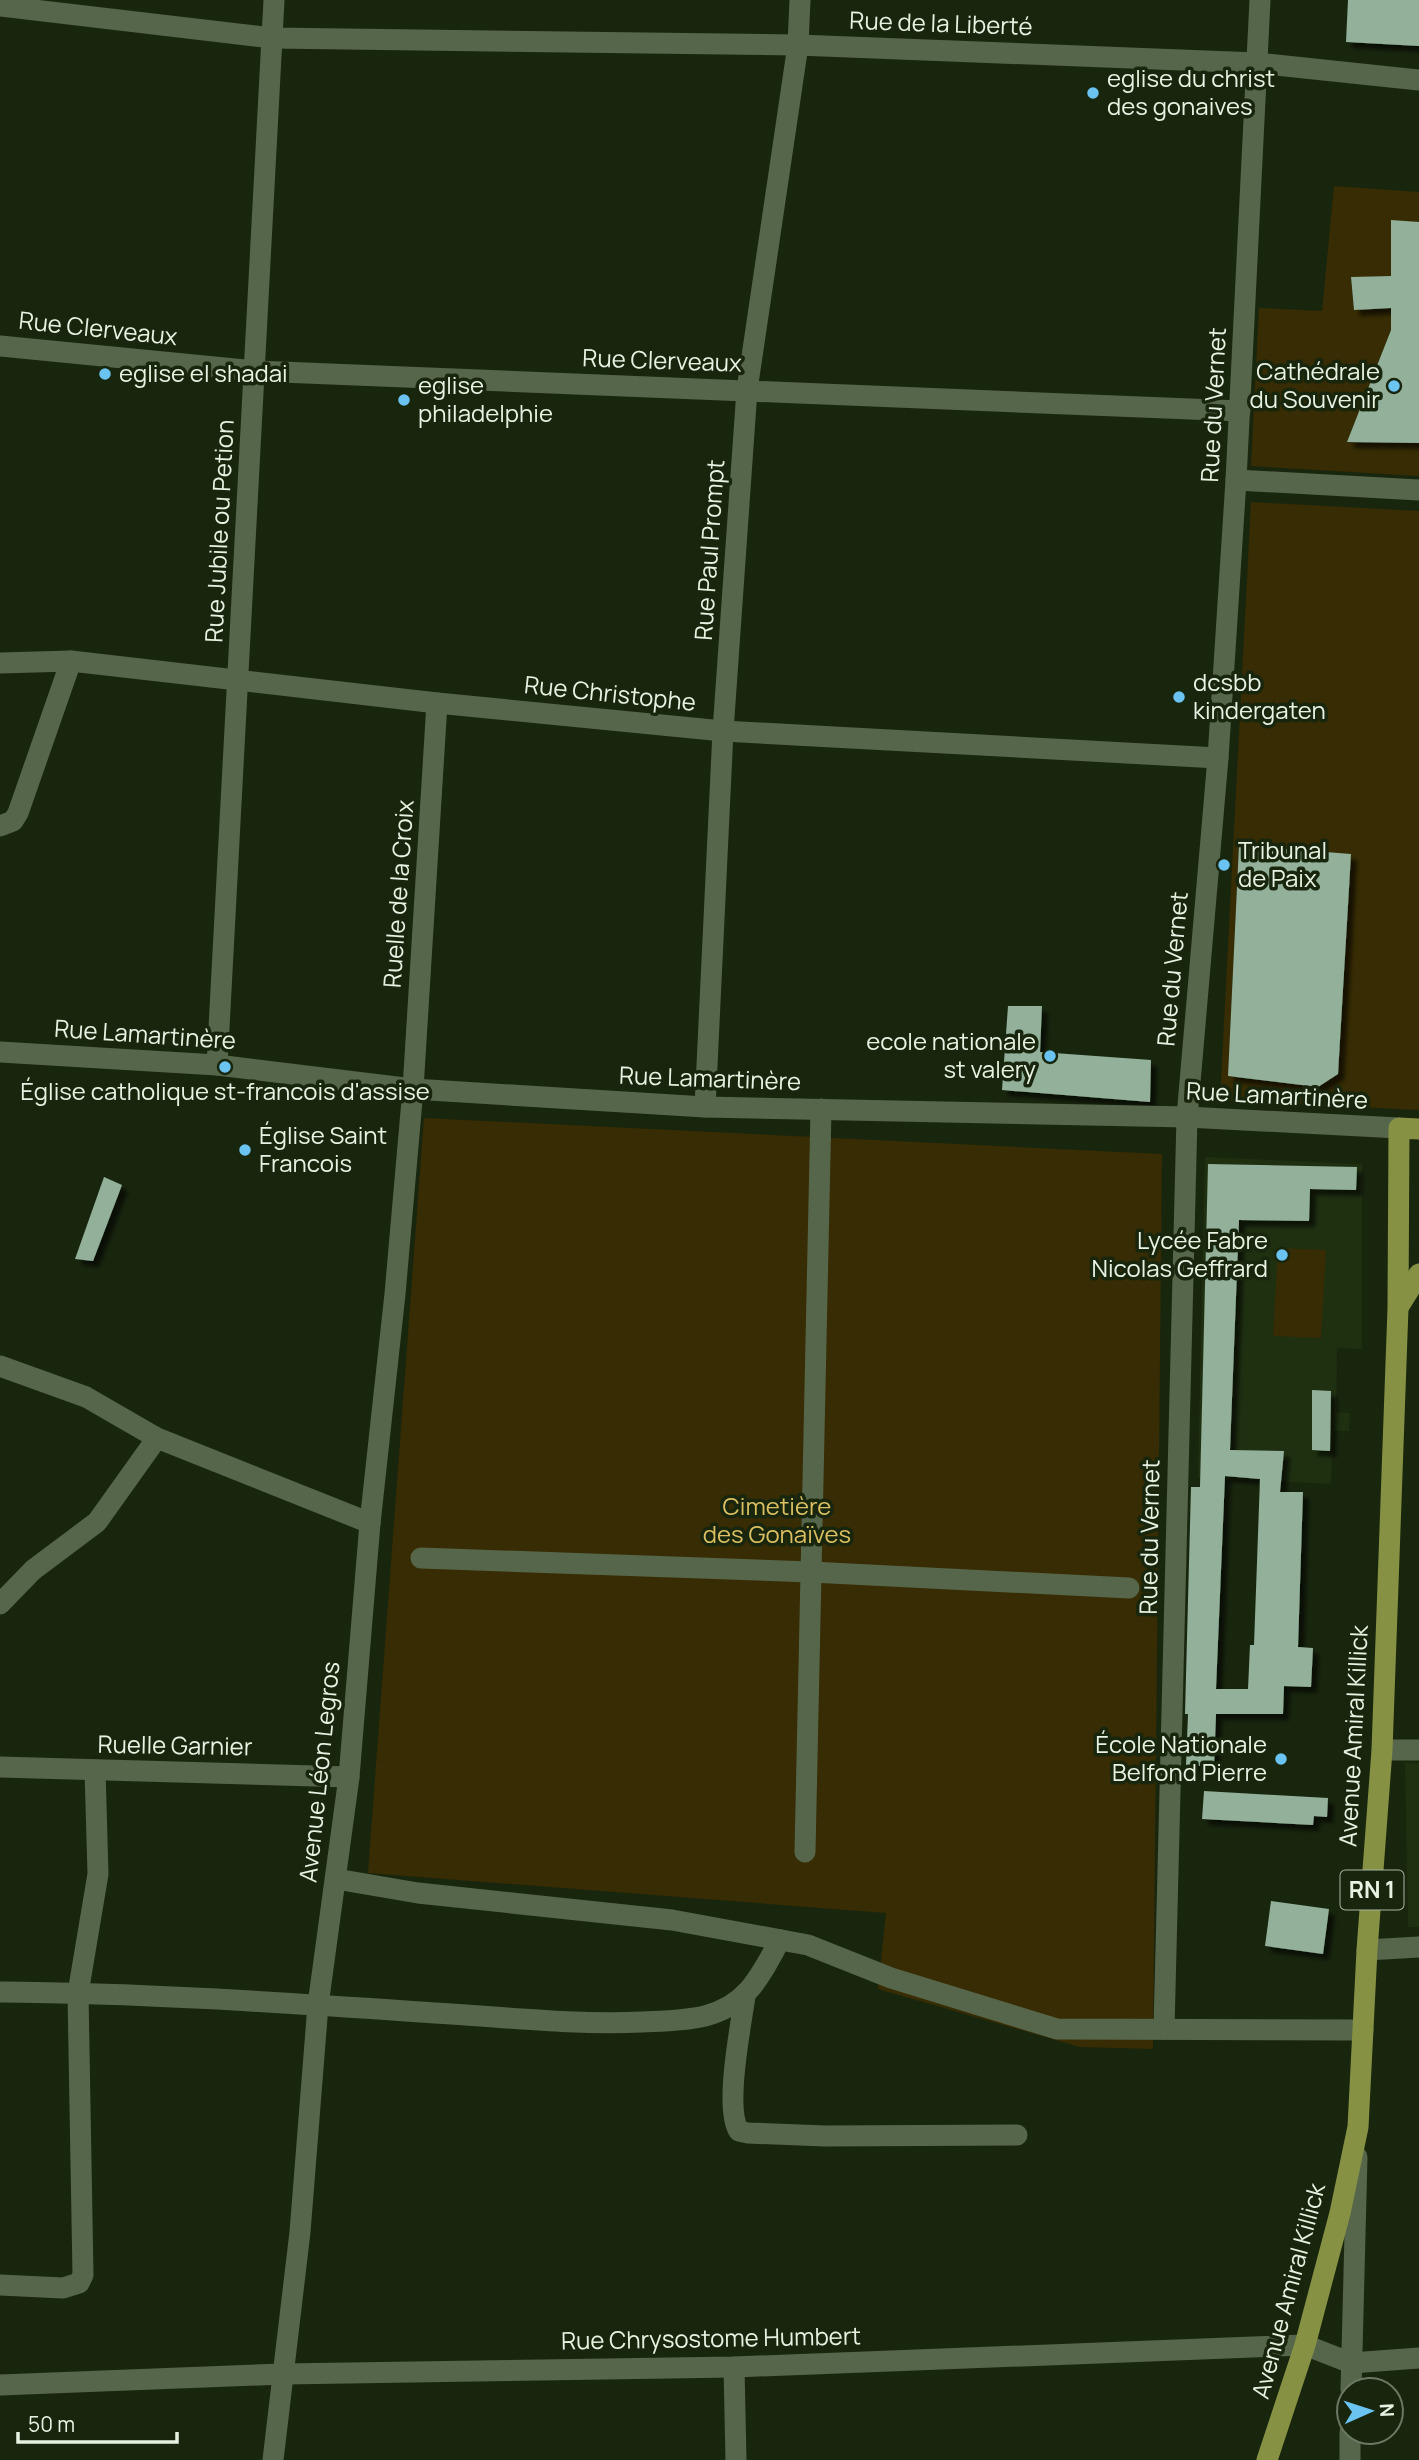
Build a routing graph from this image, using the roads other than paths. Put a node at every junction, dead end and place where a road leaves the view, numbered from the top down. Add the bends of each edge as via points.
1 (274, 0) edge
2 (800, 0) edge
3 (1260, 0) edge
4 (0, 6) edge
5 (272, 38) junction
6 (798, 45) junction
7 (1257, 63) junction
8 (1419, 80) edge
9 (0, 346) edge
10 (256, 371) junction
11 (747, 390) junction
12 (1240, 411) junction
13 (1236, 480) junction
14 (1419, 490) edge
15 (71, 661) junction
16 (0, 663) edge
17 (238, 679) junction
18 (437, 703) junction
19 (723, 732) junction
20 (1217, 758) junction
21 (0, 826) edge
22 (0, 1052) edge
23 (217, 1065) junction
24 (413, 1089) junction
25 (705, 1107) junction
26 (821, 1109) junction
27 (1187, 1117) junction
28 (1409, 1128) edge
29 (1419, 1274) edge
30 (1398, 1308) junction
31 (0, 1366) edge
32 (158, 1438) junction
33 (370, 1523) junction
34 (421, 1558) dead end
35 (811, 1572) junction
36 (1129, 1588) dead end
37 (0, 1604) edge
38 (1419, 1749) edge
39 (1382, 1750) junction
40 (0, 1767) edge
41 (95, 1770) junction
42 (349, 1777) junction
43 (805, 1852) dead end
44 (336, 1879) junction
45 (780, 1940) junction
46 (1419, 1947) edge
47 (1367, 1950) junction
48 (0, 1992) edge
49 (78, 1993) junction
50 (745, 1996) junction
51 (318, 2005) junction
52 (1164, 2029) junction
53 (1363, 2030) junction
54 (1358, 2127) junction
55 (1017, 2135) dead end
56 (0, 2286) edge
57 (1305, 2345) junction
58 (1419, 2358) edge
59 (1351, 2363) junction
60 (734, 2367) junction
61 (283, 2374) junction
62 (1351, 2376) edge
63 (0, 2385) edge
64 (273, 2460) edge
65 (736, 2460) edge
66 (1267, 2460) edge

1 - 5 street, Rue Jubile ou Petion
2 - 6 street, Rue Paul Prompt
3 - 7 street, Rue du Vernet
4 - 5 street, Rue de la Liberté
5 - 6 street, Rue de la Liberté
5 - 10 street, Rue Jubile ou Petion
6 - 7 street, Rue de la Liberté
6 - 11 street, Rue Paul Prompt
7 - 8 street, Rue de la Liberté
7 - 12 street, Rue du Vernet
9 - 10 street, Rue Clerveaux
10 - 11 street, Rue Clerveaux
10 - 17 street, Rue Jubile ou Petion
11 - 12 street, Rue Clerveaux
11 - 19 street, Rue Paul Prompt
12 - 13 street, Rue du Vernet
13 - 14 street
13 - 20 street, Rue du Vernet
15 - 16 street, Rue Christophe
15 - 17 street, Rue Christophe
15 - 21 street via 18,814
17 - 18 street, Rue Christophe
17 - 23 street, Rue Jubile ou Petion
18 - 19 street, Rue Christophe
18 - 24 street, Ruelle de la Croix
19 - 20 street, Rue Christophe
19 - 25 street, Rue Paul Prompt
20 - 27 street, Rue du Vernet
22 - 23 street, Rue Lamartinère
23 - 24 street, Rue Lamartinère
24 - 25 street, Rue Lamartinère
24 - 33 street, Avenue Léon Legros
25 - 26 street, Rue Lamartinère
26 - 27 street, Rue Lamartinère
26 - 35 street
27 - 28 street, Rue Lamartinère
27 - 52 street, Rue du Vernet
28 - 30 main road, Avenue Amiral Killick / RN 1
29 - 30 main road, RN 1
30 - 39 main road, Avenue Amiral Killick / RN 1
31 - 32 street via 86,1397
32 - 33 street
32 - 37 street via 97,1522 33,1570
33 - 42 street, Avenue Léon Legros
34 - 35 street
35 - 36 street
35 - 43 street
38 - 39 street
39 - 47 main road, Avenue Amiral Killick / RN 1
40 - 41 street, Ruelle Garnier
41 - 42 street, Ruelle Garnier
41 - 49 street via 98,1874
42 - 44 street, Avenue Léon Legros
44 - 45 street via 418,1893 672,1920
44 - 51 street, Avenue Léon Legros
45 - 50 street
45 - 52 street via 808,1945 891,1978 1057,2029
46 - 47 street
47 - 53 main road, Avenue Amiral Killick / RN 1
48 - 49 street
49 - 51 street
49 - 56 street via 83,2275 79,2283 63,2288
50 - 51 street via 706,2015 601,2024
50 - 55 street via 733,2115 739,2131 825,2136
51 - 61 street, Avenue Léon Legros via 300,2232
52 - 53 street
53 - 54 main road, Avenue Amiral Killick / RN 1
54 - 57 main road, Avenue Amiral Killick / RN 1
54 - 59 street
57 - 59 street, Rue Chrysostome Humbert
57 - 60 street, Rue Chrysostome Humbert
57 - 66 main road, Avenue Amiral Killick / RN 1
58 - 59 street, Rue Chrysostome Humbert
59 - 62 street
60 - 61 street, Rue Chrysostome Humbert
60 - 65 street
61 - 63 street, Rue Chrysostome Humbert
61 - 64 street, Avenue Léon Legros

